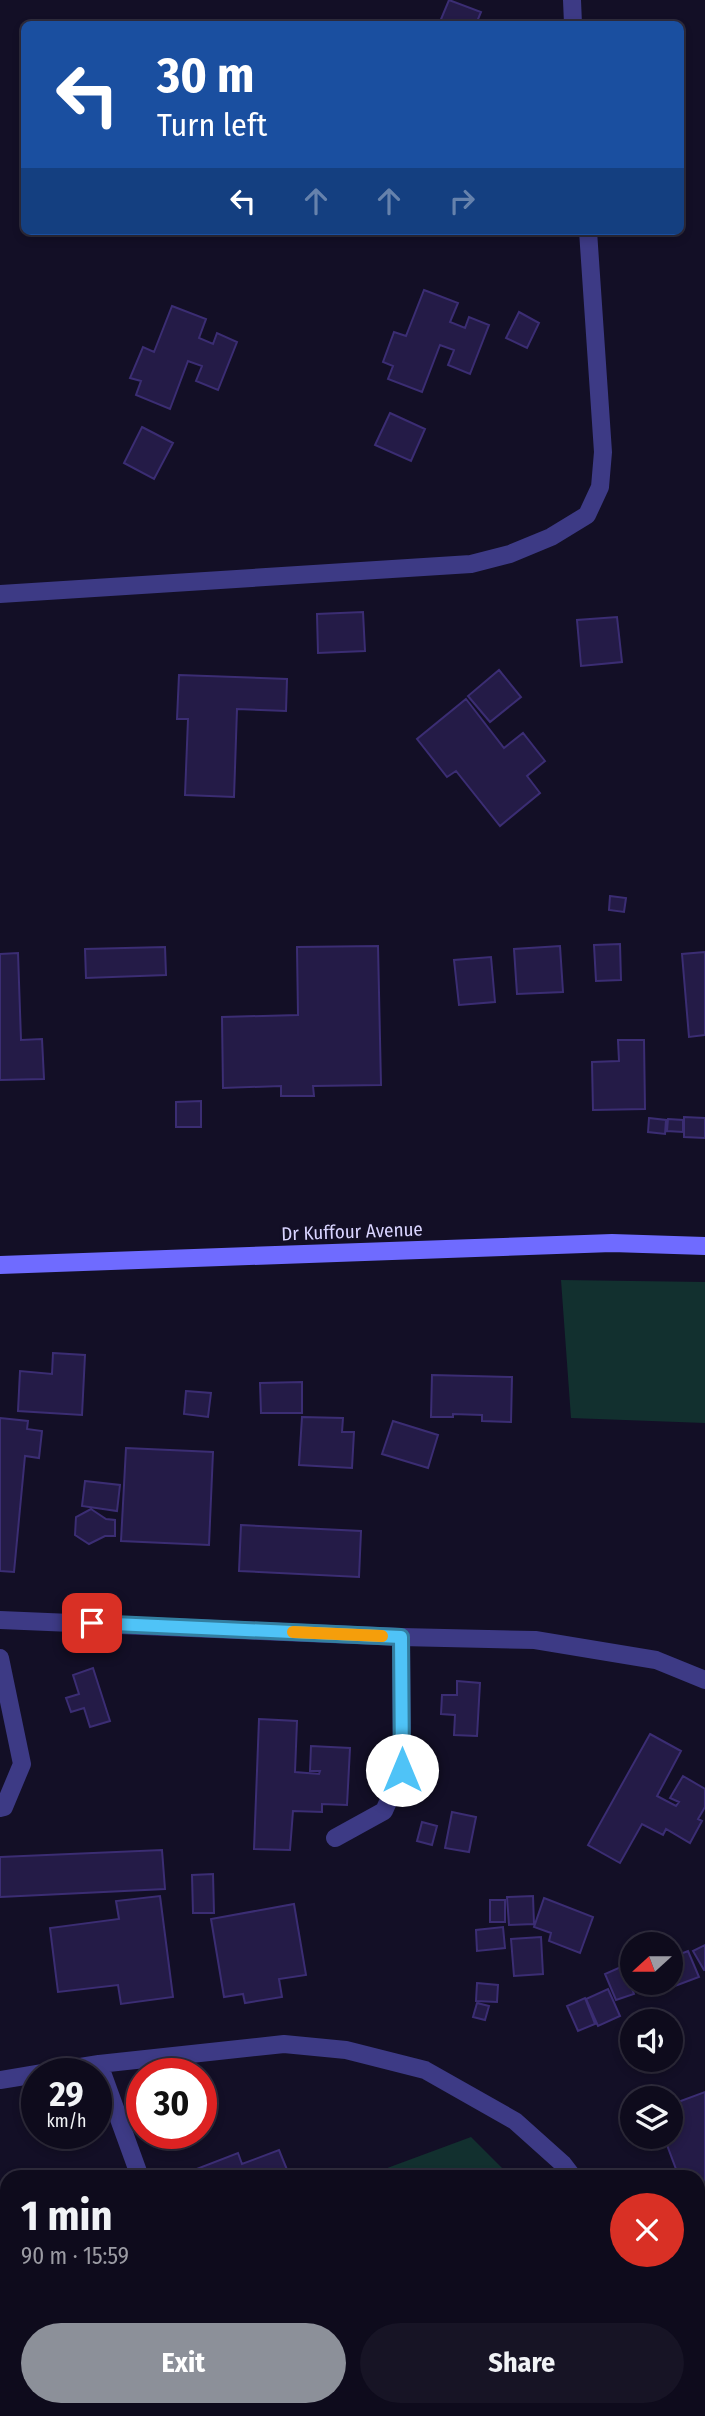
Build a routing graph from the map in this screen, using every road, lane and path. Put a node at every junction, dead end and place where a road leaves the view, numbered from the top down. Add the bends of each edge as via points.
1 (572, 0) edge
2 (573, 21) edge
3 (588, 235) edge
4 (0, 594) edge
5 (705, 1246) edge
6 (0, 1265) edge
7 (0, 1620) edge
8 (401, 1637) junction
9 (0, 1658) edge
10 (705, 1680) edge
11 (0, 1808) edge
12 (335, 1838) dead end
13 (112, 2063) edge
14 (21, 2077) edge
15 (0, 2080) edge
16 (112, 2100) edge
17 (137, 2170) edge
18 (568, 2170) edge

1 - 2 street
3 - 4 street via 603,452 600,487 587,515 551,537 471,564
5 - 6 main road, Dr Kuffour Avenue via 612,1243
7 - 8 street
8 - 10 street via 535,1640 656,1660
8 - 12 street via 402,1770 384,1811
9 - 11 street via 22,1764
13 - 18 street via 284,2044 346,2050 425,2070 516,2121
14 - 15 street
16 - 17 street

